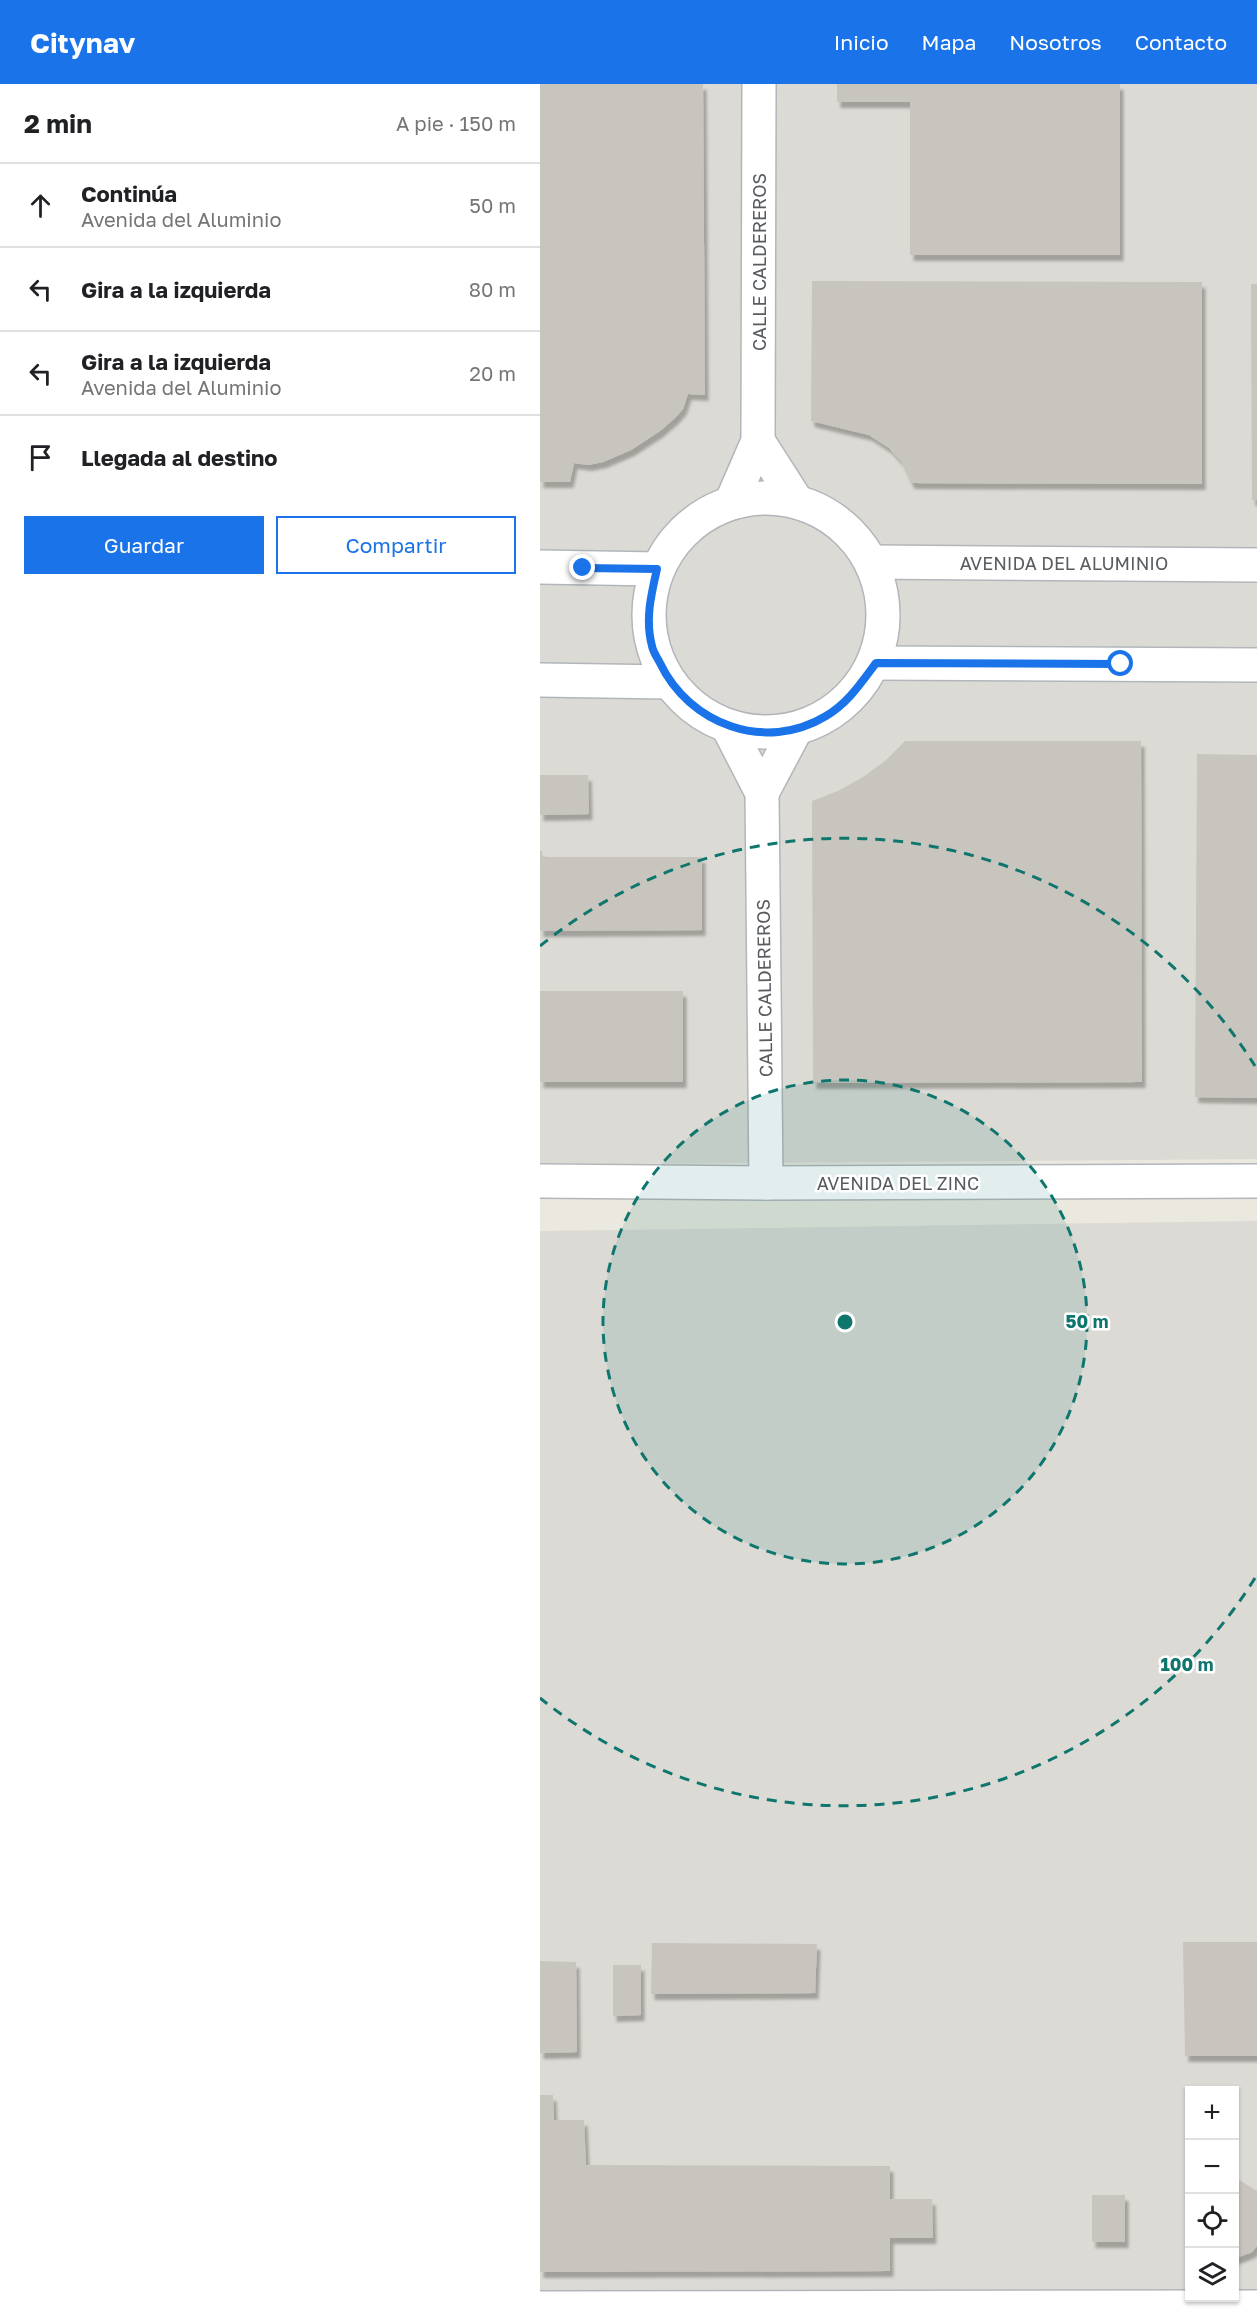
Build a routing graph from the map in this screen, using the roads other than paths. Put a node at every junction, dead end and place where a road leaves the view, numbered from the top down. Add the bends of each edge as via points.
1 (759, 84) edge
2 (758, 441) junction
3 (797, 502) junction
4 (731, 503) junction
5 (871, 562) junction
6 (1257, 565) edge
7 (540, 567) edge
8 (657, 569) junction
9 (876, 663) junction
10 (1257, 665) edge
11 (540, 680) edge
12 (669, 682) junction
13 (728, 727) junction
14 (796, 729) junction
15 (762, 793) junction
16 (540, 1181) edge
17 (1257, 1181) edge
18 (766, 1183) junction
19 (1257, 2307) edge
20 (540, 2308) edge

1 - 2 street, CALLE CALDEREROS
2 - 3 street
2 - 4 street
3 - 4 street via 765,498
3 - 5 street via 827,515 852,535
4 - 8 street via 700,517 675,540
5 - 6 street, AVENIDA DEL ALUMINIO
5 - 9 street via 882,598 882,636
7 - 8 street
8 - 12 street via 648,607 652,646
9 - 10 street
9 - 14 street via 850,697 826,716
11 - 12 street
12 - 13 street via 694,709
13 - 14 street via 765,733
13 - 15 street
14 - 15 street
15 - 18 street, CALLE CALDEREROS
16 - 18 street, AVENIDA DEL ZINC
17 - 18 street, AVENIDA DEL ZINC
19 - 20 street

